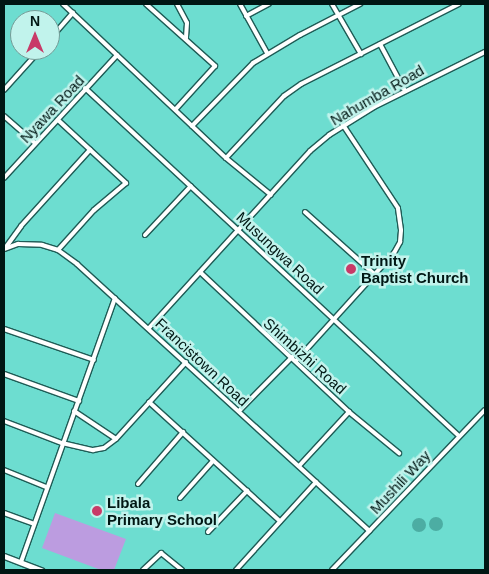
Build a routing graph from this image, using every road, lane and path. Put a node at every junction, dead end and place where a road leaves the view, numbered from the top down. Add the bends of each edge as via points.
1 (63, 4) edge
2 (146, 4) edge
3 (177, 4) edge
4 (240, 4) edge
5 (268, 4) edge
6 (332, 4) edge
7 (360, 4) edge
8 (459, 4) edge
9 (73, 13) junction
10 (246, 16) junction
11 (338, 16) junction
12 (60, 28) edge
13 (186, 39) junction
14 (380, 44) junction
15 (485, 52) edge
16 (267, 54) junction
17 (361, 54) junction
18 (117, 56) junction
19 (31, 60) edge
20 (85, 88) junction
21 (4, 90) edge
22 (405, 91) junction
23 (175, 110) junction
24 (4, 116) edge
25 (58, 120) junction
26 (343, 125) junction
27 (192, 126) junction
28 (35, 143) junction
29 (90, 150) junction
30 (226, 158) junction
31 (4, 178) edge
32 (190, 186) junction
33 (271, 195) junction
34 (305, 212) dead end
35 (238, 230) junction
36 (144, 235) dead end
37 (5, 248) edge
38 (58, 250) junction
39 (200, 272) junction
40 (374, 274) junction
41 (115, 298) junction
42 (335, 319) junction
43 (149, 328) junction
44 (4, 330) edge
45 (292, 357) junction
46 (94, 360) junction
47 (296, 361) junction
48 (186, 362) junction
49 (4, 374) edge
50 (79, 401) junction
51 (149, 402) junction
52 (485, 410) edge
53 (74, 411) junction
54 (239, 411) junction
55 (349, 412) junction
56 (4, 421) edge
57 (183, 432) junction
58 (459, 436) junction
59 (116, 439) junction
60 (62, 444) junction
61 (399, 453) dead end
62 (213, 461) junction
63 (299, 466) junction
64 (4, 470) edge
65 (316, 482) junction
66 (138, 484) dead end
67 (46, 487) junction
68 (247, 491) junction
69 (180, 498) dead end
70 (4, 513) edge
71 (280, 521) junction
72 (34, 524) junction
73 (369, 531) junction
74 (208, 532) dead end
75 (4, 556) edge
76 (21, 562) junction
77 (41, 570) edge
78 (143, 570) edge
79 (182, 570) edge
80 (236, 570) edge
81 (332, 570) edge

1 - 9 street
2 - 13 street
3 - 13 street via 187,23
4 - 10 street
5 - 10 street
6 - 11 street
7 - 11 street
8 - 14 street
9 - 12 street
9 - 18 street
10 - 16 street
11 - 16 street
11 - 17 street
13 - 23 street via 215,66
14 - 17 street
14 - 22 street
15 - 22 street, Nahumba Road
16 - 27 street via 249,66
17 - 30 street via 284,96
18 - 20 street, Nyawa Road
18 - 23 street
19 - 21 street
20 - 25 street, Nyawa Road
20 - 32 street, Musungwa Road
22 - 26 street, Nahumba Road
23 - 27 street
24 - 28 street
25 - 28 street, Nyawa Road
25 - 29 street
26 - 33 street, Nahumba Road via 310,151
26 - 40 street via 395,203 400,217 400,242 394,254
27 - 30 street
28 - 31 street, Nyawa Road
29 - 37 street
29 - 38 street via 126,183 94,210
30 - 33 street
32 - 35 street, Musungwa Road
32 - 36 street
33 - 35 street, Nahumba Road
34 - 40 street
35 - 39 street, Nahumba Road
35 - 42 street, Musungwa Road
37 - 38 street, Francistown Road via 29,243
38 - 41 street, Francistown Road
39 - 43 street, Nahumba Road
39 - 45 street, Shimbizhi Road
40 - 42 street
41 - 43 street, Francistown Road
41 - 46 street
42 - 47 street
42 - 58 street, Musungwa Road
43 - 48 street, Francistown Road
44 - 46 street
45 - 47 street, Shimbizhi Road
45 - 54 street
46 - 50 street
47 - 55 street, Shimbizhi Road
48 - 51 street
48 - 54 street, Francistown Road
49 - 50 street
50 - 53 street
51 - 57 street
51 - 59 street
52 - 58 street, Mushili Way
53 - 59 street
53 - 60 street
54 - 63 street, Francistown Road
55 - 61 street, Shimbizhi Road
55 - 63 street
56 - 60 street
57 - 62 street
57 - 66 street
58 - 73 street, Mushili Way
59 - 60 street via 104,448 93,450
60 - 67 street
62 - 68 street
62 - 69 street
63 - 65 street, Francistown Road
64 - 67 street
65 - 71 street
65 - 73 street, Francistown Road
67 - 72 street
68 - 71 street
68 - 74 street
70 - 72 street
71 - 80 street
72 - 76 street
73 - 81 street, Mushili Way
75 - 76 street
76 - 77 street
78 - 79 street via 161,553

